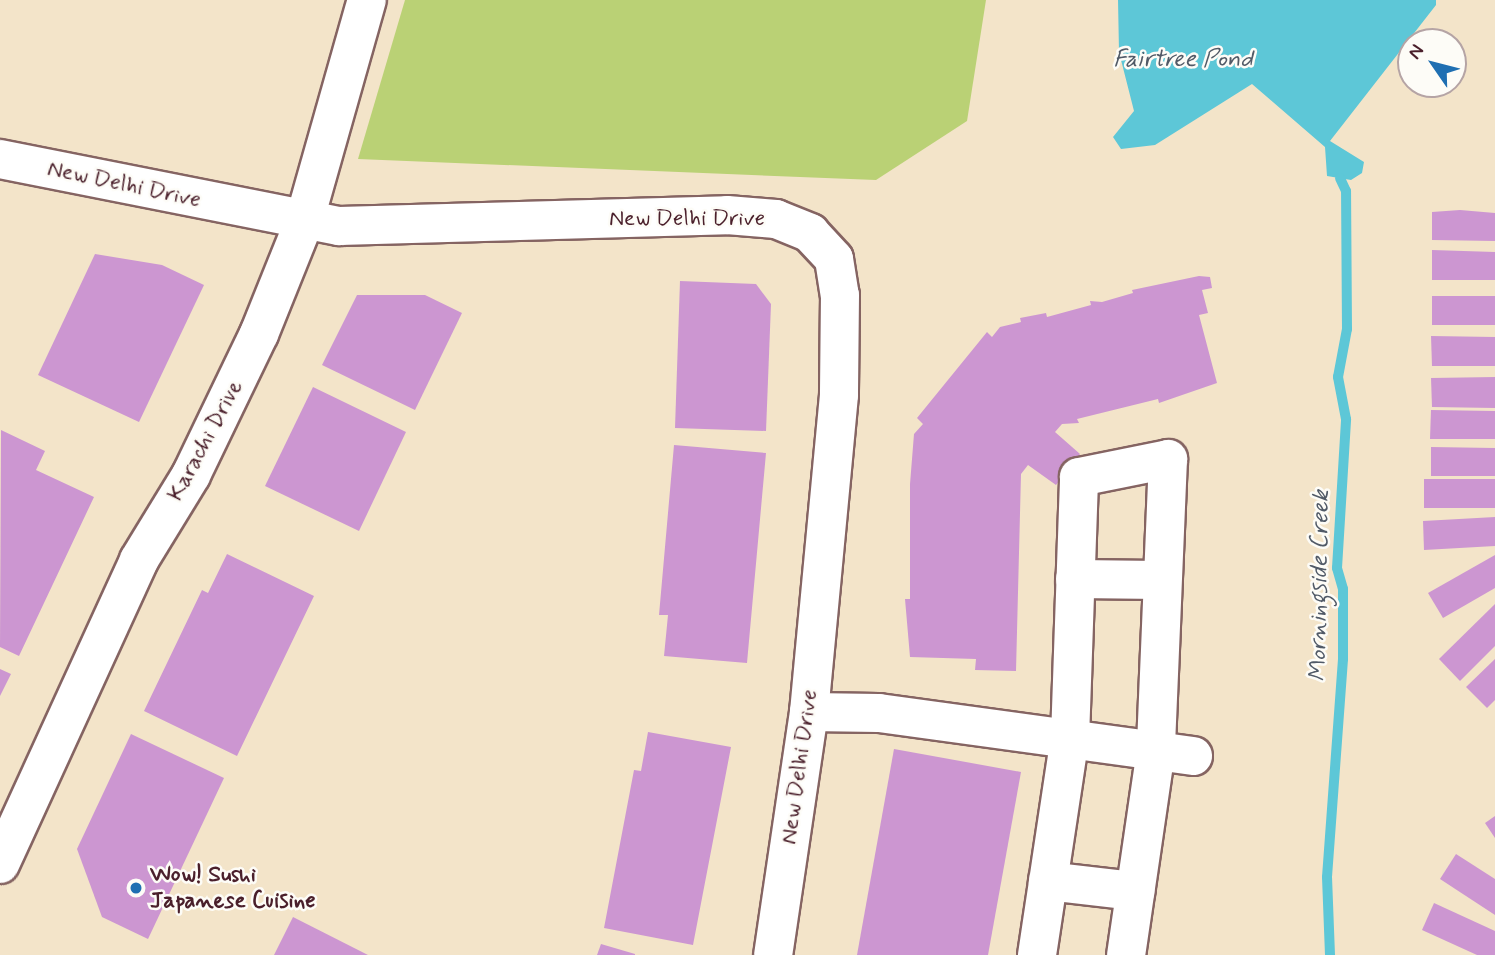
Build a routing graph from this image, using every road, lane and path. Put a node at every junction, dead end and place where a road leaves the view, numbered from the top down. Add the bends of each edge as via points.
1 (367, 0) edge
2 (0, 159) edge
3 (304, 222) junction
4 (1076, 579) junction
5 (1163, 580) junction
6 (810, 712) junction
7 (1070, 738) junction
8 (1156, 750) junction
9 (1193, 756) dead end
10 (0, 864) edge
11 (1048, 881) junction
12 (1135, 891) junction
13 (773, 955) edge
14 (1038, 955) edge
15 (1126, 955) edge

1 - 3 street, Karachi Drive
2 - 3 street, New Delhi Drive
3 - 6 street, New Delhi Drive via 427,227 727,215 776,219 810,233 834,259 840,308 839,395
3 - 10 street, Karachi Drive via 228,402 139,560
4 - 5 street
4 - 5 street via 1079,477 1168,459
4 - 7 street
5 - 8 street
6 - 7 street via 879,713
6 - 13 street, New Delhi Drive
7 - 8 street
7 - 11 street
8 - 9 street
8 - 12 street
11 - 12 street
11 - 14 street
12 - 15 street

